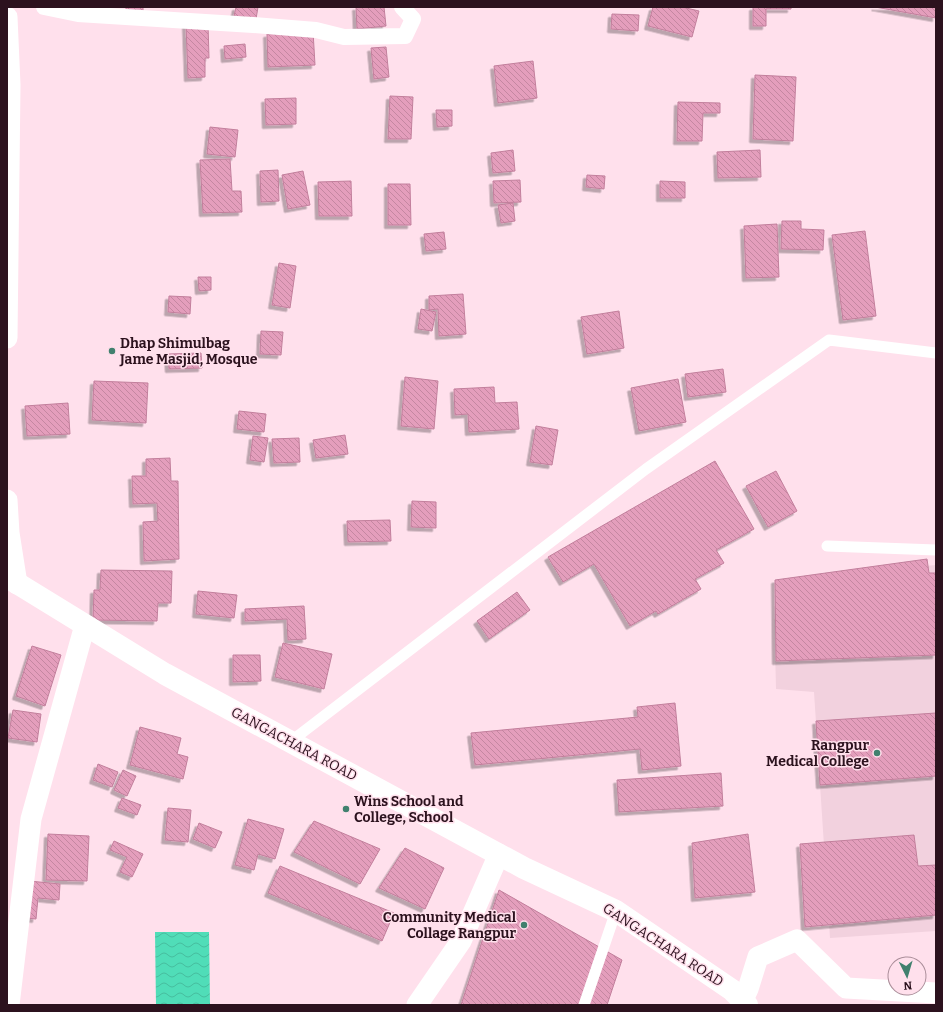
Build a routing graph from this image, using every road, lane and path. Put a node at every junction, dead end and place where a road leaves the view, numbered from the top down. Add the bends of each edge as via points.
1 (44, 7) edge
2 (402, 7) edge
3 (7, 17) edge
4 (7, 338) edge
5 (936, 352) edge
6 (7, 500) edge
7 (826, 546) dead end
8 (936, 550) edge
9 (12, 580) edge
10 (85, 625) junction
11 (290, 742) junction
12 (498, 854) junction
13 (616, 911) junction
14 (936, 993) edge
15 (745, 1003) edge
16 (9, 1005) edge
17 (417, 1005) edge
18 (584, 1005) edge

1 - 2 street via 78,14 316,30 344,37 405,36 413,19
3 - 4 street via 10,85
5 - 11 lane via 829,340 646,469
6 - 9 street
7 - 8 lane
9 - 10 main road, GANGACHARA ROAD
10 - 11 main road, GANGACHARA ROAD via 164,674
10 - 16 street via 31,819
11 - 12 main road, GANGACHARA ROAD
12 - 13 main road, GANGACHARA ROAD
12 - 17 street via 461,941
13 - 15 main road, GANGACHARA ROAD via 732,990
13 - 18 lane
14 - 15 street via 846,988 797,940 758,957

